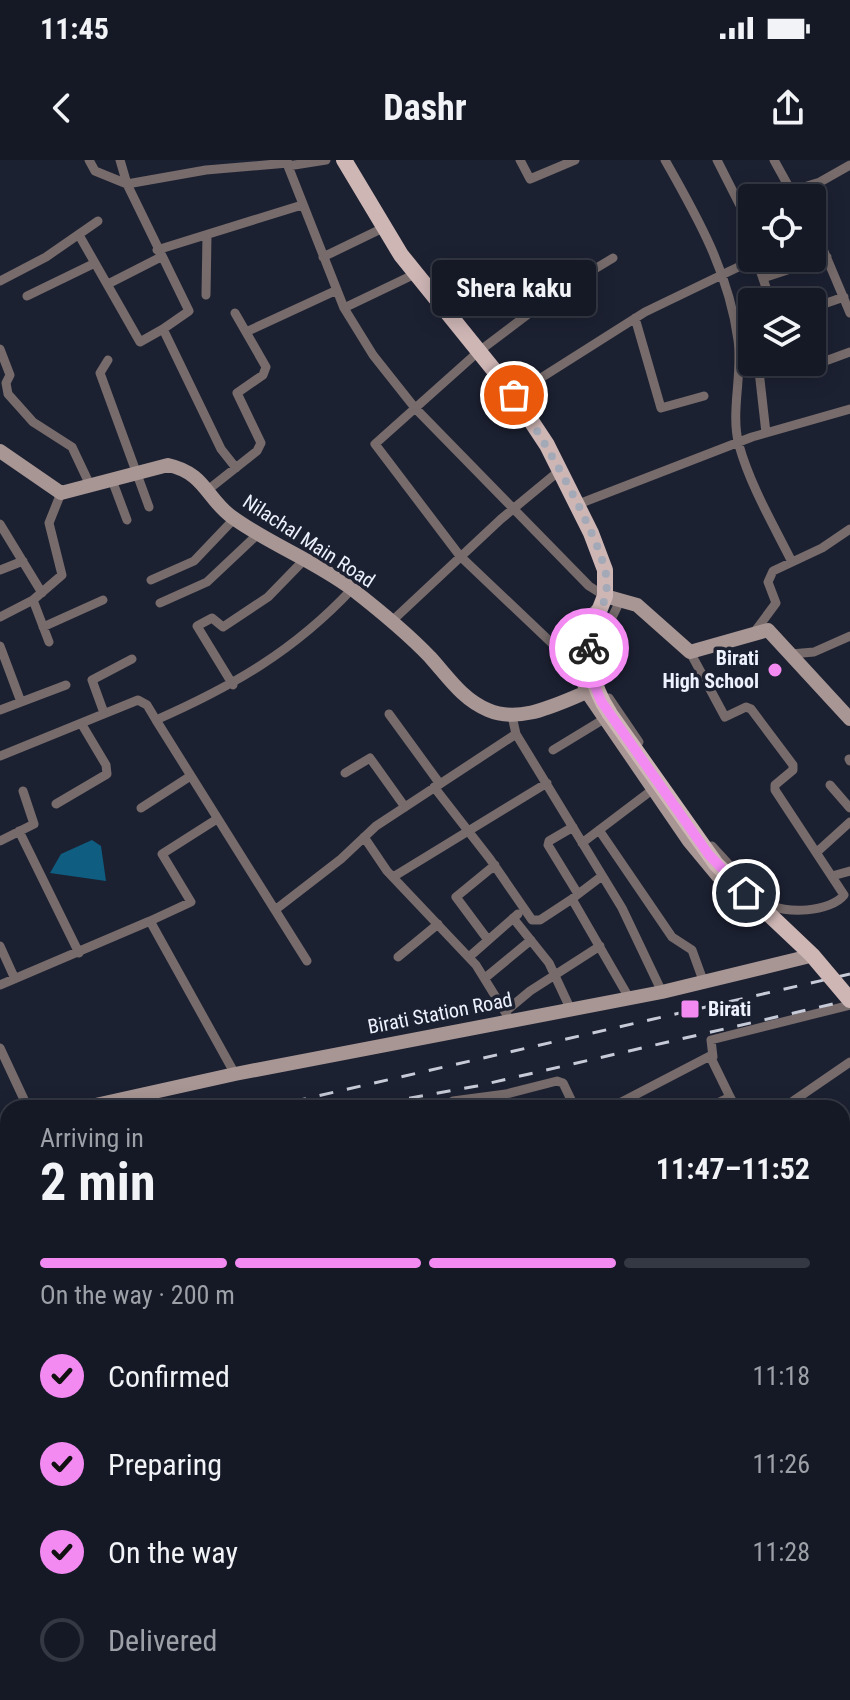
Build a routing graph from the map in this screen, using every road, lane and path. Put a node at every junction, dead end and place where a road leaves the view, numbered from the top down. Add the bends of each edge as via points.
1 (89, 160) edge
2 (120, 160) edge
3 (326, 160) edge
4 (344, 160) edge
5 (520, 160) edge
6 (575, 160) edge
7 (665, 160) edge
8 (717, 160) edge
9 (774, 160) edge
10 (288, 163) edge
11 (850, 165) edge
12 (127, 184) junction
13 (787, 184) edge
14 (816, 184) edge
15 (738, 201) edge
16 (302, 205) junction
17 (98, 221) dead end
18 (383, 228) junction
19 (79, 235) junction
20 (207, 235) junction
21 (159, 254) junction
22 (323, 257) junction
23 (827, 257) joint
24 (613, 258) dead end
25 (95, 263) junction
26 (738, 267) edge
27 (761, 272) edge
28 (415, 274) junction
29 (723, 274) junction
30 (763, 278) junction
31 (0, 281) edge
32 (108, 284) junction
33 (766, 288) edge
34 (337, 290) junction
35 (206, 295) dead end
36 (27, 296) dead end
37 (844, 297) junction
38 (826, 303) edge
39 (344, 308) junction
40 (235, 313) dead end
41 (850, 313) edge
42 (635, 318) junction
43 (163, 329) junction
44 (246, 332) junction
45 (0, 349) edge
46 (478, 352) junction
47 (850, 352) edge
48 (108, 360) dead end
49 (826, 361) edge
50 (760, 376) edge
51 (514, 395) junction
52 (704, 396) dead end
53 (415, 408) junction
54 (850, 409) edge
55 (766, 433) junction
56 (738, 442) junction
57 (0, 451) edge
58 (236, 468) junction
59 (559, 471) junction
60 (137, 473) junction
61 (112, 480) junction
62 (90, 485) junction
63 (209, 489) junction
64 (61, 493) junction
65 (576, 505) junction
66 (149, 507) dead end
67 (513, 508) junction
68 (234, 519) junction
69 (127, 520) dead end
70 (0, 524) edge
71 (850, 529) edge
72 (259, 533) junction
73 (460, 556) junction
74 (305, 559) junction
75 (23, 561) junction
76 (792, 562) junction
77 (0, 570) edge
78 (151, 580) dead end
79 (352, 589) junction
80 (42, 593) junction
81 (33, 600) junction
82 (103, 600) dead end
83 (609, 601) junction
84 (160, 603) dead end
85 (0, 617) edge
86 (392, 621) junction
87 (43, 627) junction
88 (756, 630) junction
89 (850, 636) edge
90 (49, 642) dead end
91 (0, 646) edge
92 (690, 652) junction
93 (791, 654) junction
94 (132, 659) dead end
95 (579, 669) junction
96 (66, 685) dead end
97 (233, 685) junction
98 (587, 692) junction
99 (21, 702) junction
100 (0, 710) edge
101 (104, 713) junction
102 (389, 714) dead end
103 (512, 716) junction
104 (604, 719) junction
105 (850, 719) edge
106 (156, 720) junction
107 (81, 723) junction
108 (516, 734) junction
109 (553, 750) dead end
110 (0, 756) edge
111 (345, 773) dead end
112 (189, 777) junction
113 (547, 783) junction
114 (437, 785) junction
115 (830, 785) dead end
116 (652, 790) junction
117 (23, 791) dead end
118 (56, 804) dead end
119 (405, 807) junction
120 (141, 808) dead end
121 (850, 808) edge
122 (217, 819) junction
123 (850, 822) edge
124 (573, 827) junction
125 (468, 830) junction
126 (599, 830) junction
127 (19, 831) junction
128 (364, 837) junction
129 (0, 841) edge
130 (582, 843) junction
131 (817, 852) junction
132 (495, 865) junction
133 (850, 871) edge
134 (602, 876) junction
135 (832, 876) junction
136 (393, 877) junction
137 (575, 896) junction
138 (525, 908) junction
139 (275, 910) junction
140 (513, 918) junction
141 (150, 921) junction
142 (438, 924) junction
143 (488, 940) junction
144 (531, 940) junction
145 (0, 946) edge
146 (600, 946) junction
147 (79, 953) junction
148 (398, 957) dead end
149 (469, 957) junction
150 (806, 957) junction
151 (307, 961) dead end
152 (556, 974) junction
153 (485, 978) junction
154 (15, 979) junction
155 (704, 983) junction
156 (0, 985) edge
157 (662, 992) junction
158 (628, 996) junction
159 (849, 1005) edge
160 (570, 1008) junction
161 (508, 1016) junction
162 (0, 1048) edge
163 (713, 1057) junction
164 (850, 1062) edge
165 (5, 1072) edge
166 (235, 1074) junction
167 (730, 1097) junction
168 (23, 1100) edge
169 (118, 1100) edge
170 (461, 1100) edge
171 (571, 1100) edge
172 (626, 1100) edge
173 (724, 1100) edge
174 (732, 1100) edge
175 (795, 1100) edge

1 - 12 street via 95,171
2 - 12 street
3 - 10 street
4 - 18 main road
5 - 6 street via 530,179
7 - 29 street via 709,236
8 - 15 street
9 - 13 street
10 - 12 street
10 - 16 street
11 - 14 street
12 - 21 street
16 - 20 street
16 - 22 street
17 - 19 street
18 - 22 street
18 - 28 main road
19 - 25 street
19 - 31 street
20 - 21 street
20 - 35 street
21 - 32 street
21 - 43 street via 189,311
22 - 34 street
23 - 30 street
23 - 37 street
24 - 46 street via 560,290
25 - 32 street
25 - 36 street
26 - 29 street
27 - 30 street
28 - 39 street
28 - 46 main road
29 - 42 street
29 - 56 street via 739,342
30 - 33 street
32 - 43 street via 140,342
34 - 39 street
34 - 44 street
37 - 38 street
37 - 41 street
39 - 53 street
40 - 44 street
42 - 51 street
42 - 52 street via 661,408
43 - 58 street via 221,449
44 - 58 street via 265,372 237,397 261,443
45 - 62 street via 10,375 8,394 40,429 72,447
46 - 51 main road
46 - 53 street
47 - 49 street
48 - 60 street via 100,373
50 - 55 street
51 - 59 main road
53 - 67 street
53 - 73 street via 377,439 376,450
54 - 55 street
55 - 56 street
56 - 65 street
56 - 76 street
57 - 64 street
58 - 63 street
59 - 65 main road
59 - 67 street
60 - 61 street, Nilachal Main Road
60 - 63 street, Nilachal Main Road via 168,465 185,469
60 - 66 street
61 - 62 street, Nilachal Main Road
61 - 69 street
62 - 64 street, Nilachal Main Road
63 - 68 street, Nilachal Main Road
64 - 80 street via 49,523 63,571
65 - 83 main road via 601,560
67 - 73 street
67 - 83 street
68 - 72 street, Nilachal Main Road
68 - 78 street via 194,561
70 - 75 street
71 - 76 street
72 - 74 street, Nilachal Main Road
72 - 84 street via 207,582
73 - 86 street
73 - 95 street
74 - 79 street, Nilachal Main Road
74 - 97 street via 268,597 223,627 213,618 197,626
75 - 77 street
75 - 80 street
76 - 88 street via 769,577 776,603
79 - 86 street, Nilachal Main Road
79 - 97 street via 323,620
80 - 81 street
81 - 85 street
81 - 87 street
82 - 87 street
83 - 92 street via 637,605
83 - 95 street via 586,620
83 - 135 street via 598,653 602,683 707,839 760,899 780,911 799,912 843,899
83 - 159 main road, bridge via 594,624 590,666 598,695 716,864 812,955
86 - 103 street, Nilachal Main Road via 461,694 488,711
87 - 90 street
88 - 92 street via 739,641
88 - 93 street via 768,630
89 - 93 street via 814,652
91 - 99 street
92 - 131 street via 725,717 751,709 793,765 774,787
93 - 105 street
94 - 101 street via 92,680
95 - 98 street
96 - 99 street
97 - 106 street
98 - 103 street
98 - 104 street
99 - 100 street
101 - 106 street via 138,700
101 - 107 street
102 - 114 street
103 - 108 street
104 - 109 street
104 - 116 street
106 - 112 street
107 - 110 street
107 - 118 street via 107,774
108 - 113 street
108 - 114 street
111 - 119 street via 370,758
112 - 120 street
112 - 122 street
113 - 124 street
113 - 125 street
114 - 119 street
114 - 125 street
115 - 121 street
116 - 126 street
116 - 150 street via 711,869
117 - 127 street via 34,822
119 - 128 street
122 - 139 street
122 - 141 street via 162,854 191,902
123 - 131 street
124 - 130 street
124 - 137 street via 548,845
125 - 132 street
125 - 136 street
126 - 130 street
126 - 155 street via 672,937 692,950
127 - 129 street
127 - 147 street
128 - 136 street
128 - 139 street
130 - 134 street
131 - 135 street
132 - 138 street
132 - 143 street via 456,897
133 - 135 street
134 - 137 street
134 - 157 street
136 - 142 street
137 - 138 street via 537,922
137 - 146 street
138 - 140 street
139 - 151 street
140 - 143 street
140 - 144 street
141 - 147 street
141 - 166 street
142 - 148 street
142 - 149 street
143 - 149 street
144 - 152 street
144 - 153 street
145 - 154 street
146 - 152 street
146 - 158 street
147 - 154 street
149 - 153 street
150 - 155 street, Birati Station Road
150 - 159 street
152 - 160 street
152 - 161 street
153 - 161 street
154 - 156 street
155 - 157 street, Birati Station Road
157 - 158 street, Birati Station Road
158 - 160 street, Birati Station Road
159 - 163 street via 711,1040
160 - 161 street, Birati Station Road
161 - 166 street, Birati Station Road
162 - 165 street
163 - 167 street
163 - 172 street
164 - 175 street
165 - 168 street
166 - 169 street, Birati Station Road
167 - 173 street
167 - 174 street
170 - 171 street via 557,1081

